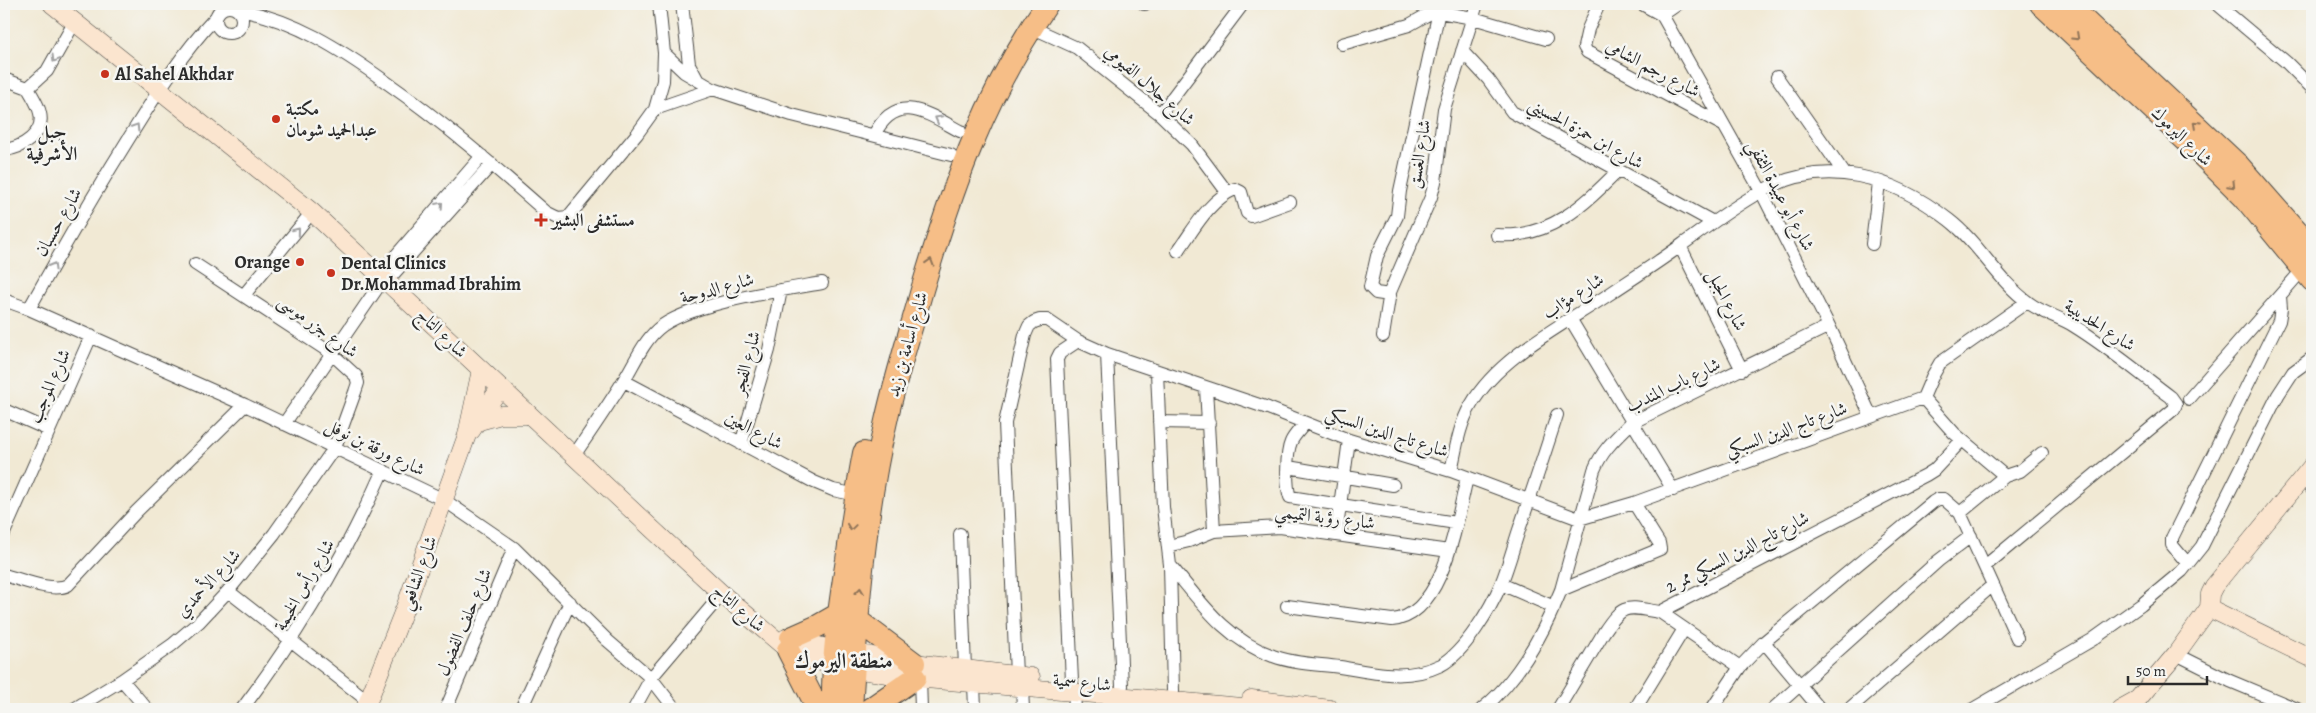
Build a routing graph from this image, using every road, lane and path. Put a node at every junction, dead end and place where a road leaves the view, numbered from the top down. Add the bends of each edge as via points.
1 (52, 4) edge
2 (659, 4) edge
3 (682, 4) edge
4 (1028, 4) edge
5 (1047, 4) edge
6 (1243, 4) edge
7 (1477, 4) edge
8 (1600, 4) edge
9 (1642, 4) edge
10 (1678, 4) edge
11 (2040, 4) edge
12 (2067, 4) edge
13 (2216, 4) edge
14 (1436, 9) edge
15 (240, 10) junction
16 (221, 12) edge
17 (1662, 15) junction
18 (1473, 18) junction
19 (74, 23) junction
20 (1031, 27) junction
21 (1546, 39) dead end
22 (1342, 44) dead end
23 (1462, 51) junction
24 (664, 53) junction
25 (1777, 77) dead end
26 (4, 79) edge
27 (699, 82) junction
28 (28, 88) junction
29 (160, 88) junction
30 (2312, 88) edge
31 (713, 89) junction
32 (655, 109) junction
33 (1160, 114) junction
34 (1723, 125) junction
35 (960, 131) junction
36 (874, 135) junction
37 (4, 150) edge
38 (951, 155) junction
39 (487, 160) junction
40 (1618, 170) junction
41 (1844, 173) junction
42 (1879, 182) junction
43 (1762, 191) junction
44 (1228, 192) junction
45 (1290, 202) dead end
46 (312, 212) junction
47 (1713, 222) junction
48 (1497, 235) dead end
49 (1872, 244) dead end
50 (1680, 246) junction
51 (1178, 251) dead end
52 (195, 264) dead end
53 (2310, 266) edge
54 (382, 280) junction
55 (822, 283) dead end
56 (781, 290) junction
57 (1390, 295) junction
58 (244, 296) junction
59 (2280, 296) junction
60 (4, 300) edge
61 (2027, 302) junction
62 (29, 309) junction
63 (1571, 320) junction
64 (1829, 326) junction
65 (90, 336) junction
66 (1384, 336) dead end
67 (1078, 341) junction
68 (331, 354) junction
69 (1107, 354) junction
70 (2312, 358) edge
71 (481, 370) junction
72 (1742, 370) junction
73 (1157, 372) junction
74 (624, 381) junction
75 (500, 388) junction
76 (1206, 388) junction
77 (1923, 398) junction
78 (2189, 399) dead end
79 (245, 405) junction
80 (4, 410) edge
81 (527, 414) junction
82 (1557, 415) dead end
83 (1871, 416) junction
84 (479, 422) junction
85 (1159, 422) junction
86 (1306, 423) junction
87 (1631, 423) junction
88 (284, 424) junction
89 (1209, 424) junction
90 (49, 430) junction
91 (467, 435) junction
92 (1349, 440) junction
93 (1962, 440) junction
94 (741, 444) junction
95 (335, 447) junction
96 (2042, 453) dead end
97 (573, 457) junction
98 (1288, 467) junction
99 (383, 470) junction
100 (1451, 471) junction
101 (1344, 476) junction
102 (2005, 476) junction
103 (2310, 477) edge
104 (1467, 478) junction
105 (1393, 485) dead end
106 (1673, 490) junction
107 (864, 496) junction
108 (1529, 499) junction
109 (444, 500) junction
110 (1634, 504) junction
111 (1340, 506) junction
112 (1960, 513) junction
113 (1579, 519) junction
114 (1456, 522) junction
115 (1214, 531) junction
116 (4, 533) edge
117 (960, 534) dead end
118 (1336, 535) junction
119 (1971, 536) junction
120 (1168, 546) junction
121 (514, 548) junction
122 (1449, 550) junction
123 (2188, 564) junction
124 (1170, 565) junction
125 (1985, 566) junction
126 (4, 575) edge
127 (1501, 584) junction
128 (1994, 585) junction
129 (1561, 590) junction
130 (228, 591) junction
131 (722, 594) junction
132 (570, 602) junction
133 (1287, 606) dead end
134 (1554, 607) junction
135 (2209, 608) junction
136 (1660, 612) junction
137 (848, 617) junction
138 (1684, 629) junction
139 (2017, 638) dead end
140 (291, 641) junction
141 (784, 642) junction
142 (1764, 642) junction
143 (2176, 654) junction
144 (2311, 657) edge
145 (844, 660) junction
146 (1740, 667) junction
147 (916, 673) junction
148 (970, 676) junction
149 (651, 678) junction
150 (122, 680) junction
151 (1019, 681) junction
152 (1800, 685) junction
153 (1122, 686) junction
154 (1173, 691) junction
155 (1074, 694) edge
156 (1495, 704) edge
157 (367, 705) edge
158 (74, 709) edge
159 (147, 709) edge
160 (242, 709) edge
161 (446, 709) edge
162 (521, 709) edge
163 (634, 709) edge
164 (675, 709) edge
165 (818, 709) edge
166 (833, 709) edge
167 (851, 709) edge
168 (870, 709) edge
169 (921, 709) edge
170 (975, 709) edge
171 (1023, 709) edge
172 (1264, 709) edge
173 (1330, 709) edge
174 (1482, 709) edge
175 (1558, 709) edge
176 (1635, 709) edge
177 (1712, 709) edge
178 (1773, 709) edge
179 (1820, 709) edge
180 (1850, 709) edge
181 (1973, 709) edge
182 (2120, 709) edge
183 (2297, 709) edge

1 - 19 street, شارع التاج
2 - 24 street
3 - 27 street via 689,64
4 - 35 highway, شارع أسامة بن زيد via 990,69
5 - 20 highway, شارع أسامة بن زيد
6 - 33 street
7 - 18 street, شارع الغسق
8 - 34 street, شارع رجم الشامي via 1584,40 1587,52
9 - 17 street
10 - 17 street
11 -> 53 highway, شارع اليرموك via 2209,162
53 -> 12 highway, شارع اليرموك via 2238,165
13 - 30 street
14 - 18 street
14 - 22 street via 1409,25
14 - 57 street via 1397,216 1377,256 1370,287 1373,291
15 - 16 street via 230,6
15 - 16 street via 242,21 238,30 228,34
15 - 39 street via 278,19 318,37 417,104
16 - 29 street, شارع حسبان via 196,39
17 - 34 street, شارع أبو عبيدة الثقفي
18 - 21 street
18 - 23 street, شارع الغسق
19 -> 28 street via 47,72
19 - 29 street, شارع التاج
20 - 33 street, شارع جلال الفيومي via 1078,48
107 -> 20 highway, شارع أسامة بن زيد via 959,172 980,121
23 - 40 street, شارع ابن حمزة الحسيني via 1512,112
23 - 57 street, شارع الغسق via 1444,109 1431,197
24 - 27 street
24 - 32 street via 663,81
25 - 41 street
26 - 28 street
27 - 31 street
28 - 37 street via 40,113 40,126 26,143
29 - 46 street, شارع التاج
62 -> 29 street, شارع حسبان via 100,184
31 - 32 street
31 - 36 street via 792,115
32 - 39 street via 568,217 558,218 546,212
33 - 44 street, شارع جلال الفيومي via 1192,145
34 - 43 street, شارع أبو عبيدة الثقفي
35 -> 36 street via 916,108 905,108 889,116
35 - 38 highway, شارع أسامة بن زيد
36 - 38 street
38 - 107 highway, شارع أسامة بن زيد via 898,316 874,409
39 - 54 street
40 - 47 street, شارع ابن حمزة الحسيني
40 - 48 street via 1572,213 1551,226 1520,235
41 - 42 street, شارع الحديبية
41 - 43 street, شارع الحديبية via 1803,177
42 - 49 street
42 - 61 street, شارع الحديبية via 1918,199 1950,221 1966,234 1995,271
43 - 47 street, شارع مؤاب
43 - 64 street, شارع أبو عبيدة الثقفي
44 - 45 street, شارع جلال الفيومي via 1235,189 1241,192 1247,213 1251,216
44 - 51 street via 1210,208
46 - 54 street, شارع التاج
58 -> 46 street
47 - 50 street, شارع مؤاب
50 - 63 street, شارع مؤاب
50 - 72 street, شارع الجبل
52 - 58 street, شارع جزر موسى
53 - 59 street
54 - 68 street
54 - 71 street, شارع التاج
55 - 56 street, شارع الدوحة
56 - 74 street, شارع الدوحة via 695,310 668,321 648,340
56 - 94 street, شارع الفجر via 769,350
57 - 66 street, شارع الغسق
58 - 68 street, شارع جزر موسى
59 - 78 street
59 - 123 street via 2279,321 2172,538 2172,545
60 - 62 street, شارع ورقة بن نوفل
61 - 77 street via 1940,363
61 - 125 street, شارع الحديبية via 2074,326 2128,364 2176,404 2174,409
62 - 65 street, شارع ورقة بن نوفل
63 - 87 street
63 - 100 street, شارع مؤاب via 1529,345 1480,392 1471,404 1461,429
64 - 72 street, شارع باب المندب
64 - 83 street, شارع أبو عبيدة الثقفي
65 - 79 street, شارع ورقة بن نوفل
65 - 90 street, شارع الموجب
67 - 69 street, شارع تاج الدين السبكي
67 - 151 street, شارع تاج الدين السبكي via 1047,320 1029,326 1005,420
67 - 155 street via 1060,353 1057,359
68 - 88 street
68 - 95 street, شارع جزر موسى via 350,369 358,383
69 - 73 street, شارع تاج الدين السبكي
69 - 153 street
70 - 123 street via 2293,372 2278,395 2210,531
71 - 75 street, شارع التاج
71 - 91 street, شارع الشافعي
72 - 87 street, شارع باب المندب
73 - 76 street, شارع تاج الدين السبكي
73 - 85 street
74 - 94 street, شارع العين
74 - 97 street, شارع الدوحة
75 - 81 street, شارع التاج
75 - 84 street, شارع الشافعي
76 - 86 street, شارع تاج الدين السبكي
76 - 89 street
77 - 83 street, شارع تاج الدين السبكي
77 - 93 street
79 - 88 street, شارع ورقة بن نوفل
79 - 126 street via 136,512 68,585 52,588
80 - 90 street
81 - 84 street via 501,415
81 - 97 street, شارع التاج
82 - 108 street
83 - 106 street, شارع تاج الدين السبكي
84 - 91 street, شارع الشافعي
85 - 89 street
85 - 120 street
86 - 92 street, شارع تاج الدين السبكي
86 - 98 street via 1291,443
87 - 106 street
87 - 113 street, شارع باب المندب via 1598,460
88 - 95 street, شارع ورقة بن نوفل
89 - 115 street
90 - 116 street, شارع الموجب
91 - 109 street, شارع الشافعي
92 - 100 street, شارع تاج الدين السبكي
92 - 101 street
93 - 102 street
93 - 136 street, شارع تاج الدين السبكي ممر 2 via 1926,475
94 - 107 street, شارع العين via 814,482 833,490
95 - 99 street, شارع ورقة بن نوفل
95 - 130 street, شارع الأحمدي via 274,534
96 - 102 street via 2020,471
97 - 131 street, شارع التاج
98 - 101 street
98 - 111 street via 1290,497
99 - 109 street, شارع ورقة بن نوفل
99 - 140 street, شارع رأس الخيمة via 327,583
100 - 104 street, شارع تاج الدين السبكي
101 - 105 street
101 - 111 street
102 - 112 street
103 - 135 street via 2214,586
104 - 108 street, شارع تاج الدين السبكي
104 - 114 street
106 - 110 street, شارع تاج الدين السبكي
107 - 137 highway, شارع أسامة بن زيد
108 - 113 street, شارع تاج الدين السبكي
108 - 127 street
109 - 121 street, شارع ورقة بن نوفل
109 - 157 street, شارع الشافعي
110 - 113 street, شارع تاج الدين السبكي
110 - 129 street via 1660,549
111 - 114 street
111 - 118 street
112 - 119 street
112 - 142 street via 1944,499 1933,502
113 - 129 street, شارع باب المندب
114 - 122 street
115 - 118 street, شارع رؤبة التميمي via 1280,526
115 - 120 street, شارع رؤبة التميمي
117 - 148 street
118 - 122 street, شارع رؤبة التميمي
119 - 125 street
119 - 152 street
120 - 124 street
121 - 132 street, شارع ورقة بن نوفل
121 - 161 street, شارع حلف الفضول
122 - 133 street via 1424,604 1398,620
123 - 181 street via 2141,605 2092,640
124 - 127 street via 1216,621 1253,648 1275,657 1389,675 1422,672 1454,657
124 - 154 street
125 - 128 street
127 - 134 street
128 - 139 street
128 - 180 street
129 - 134 street, شارع باب المندب
130 - 140 street
130 - 150 street, شارع الأحمدي via 172,645
131 - 141 street, شارع التاج
131 - 149 street
132 - 149 street, شارع ورقة بن نوفل
132 - 162 street
134 - 156 street, شارع باب المندب
135 - 143 street
135 - 144 street
136 - 138 street
136 - 175 street, شارع تاج الدين السبكي ممر 2 via 1633,607 1618,614
137 - 141 highway via 818,626
137 - 145 highway, شارع أسامة بن زيد
137 - 147 highway
138 - 146 street
138 - 176 street
140 - 157 street
140 - 160 street, شارع رأس الخيمة
141 - 145 street, شارع التاج
141 - 165 highway
142 - 146 street
142 - 152 street
143 - 182 street via 2138,699
143 - 183 street
145 - 147 street, شارع سمية
145 - 166 highway, شارع أسامة بن زيد
145 - 167 highway, شارع أسامة بن زيد
146 - 177 street
147 - 148 street, شارع سمية
147 - 168 highway
147 - 169 street
148 - 151 street, شارع سمية
148 - 170 street
149 - 163 street
149 - 164 street, شارع ورقة بن نوفل
150 - 158 street, شارع الأحمدي
150 - 159 street
151 - 155 street, شارع سمية
151 - 171 street
152 - 178 street
152 - 179 street
153 - 154 street, شارع سمية
153 - 155 street, شارع سمية
154 - 173 street, شارع سمية
155 - 172 street, شارع سمية
156 - 174 street, شارع باب المندب

